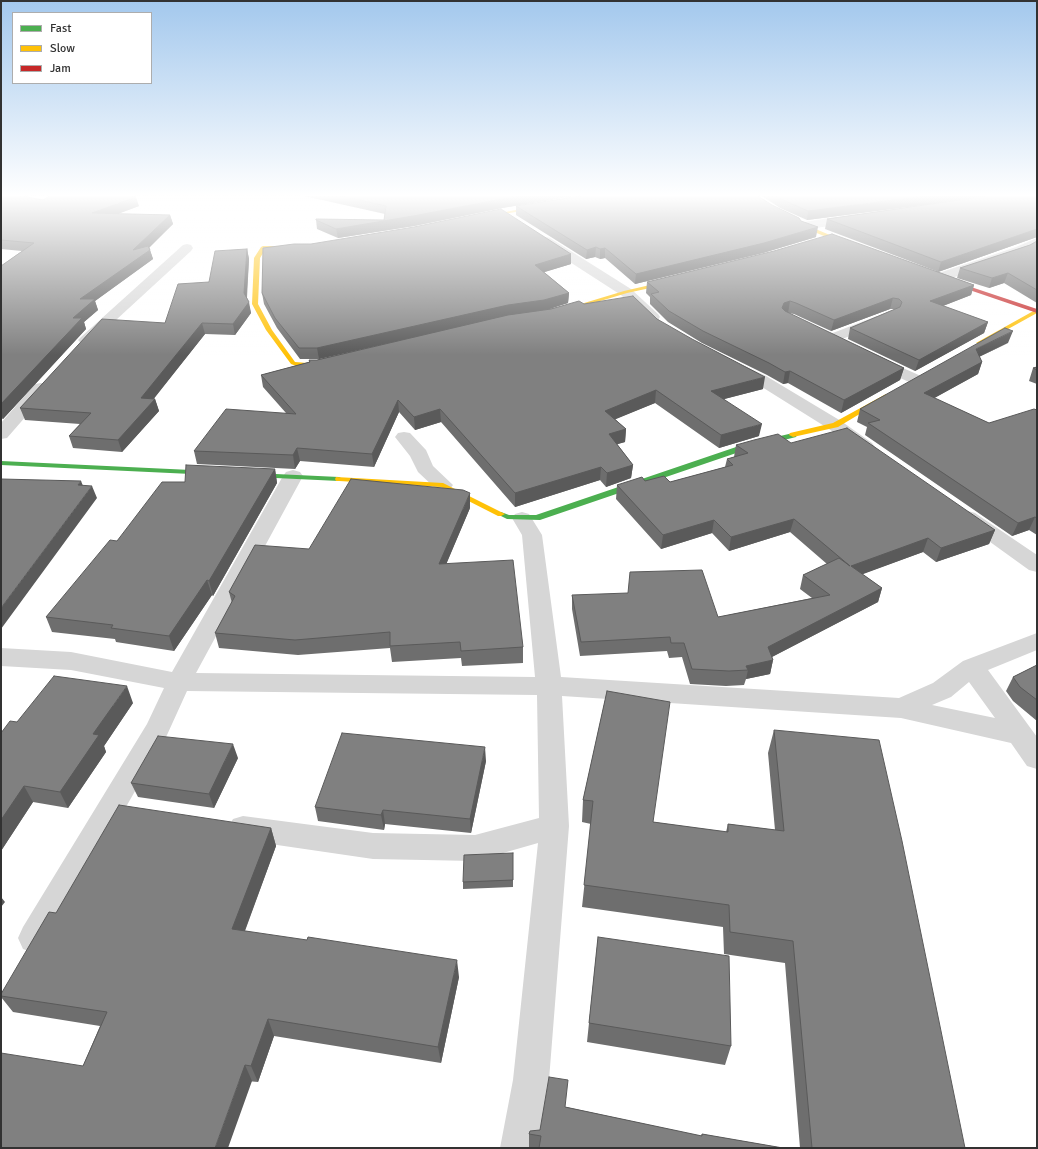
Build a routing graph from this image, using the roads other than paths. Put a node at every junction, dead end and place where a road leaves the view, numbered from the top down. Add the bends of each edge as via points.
1 (187, 248) dead end
2 (305, 248) edge
3 (557, 248) edge
4 (856, 248) edge
5 (1026, 248) edge
6 (860, 249) edge
7 (935, 276) joint
8 (686, 278) edge
9 (626, 292) junction
10 (1037, 311) edge
11 (891, 314) edge
12 (545, 316) edge
13 (662, 326) edge
14 (816, 332) edge
15 (830, 339) junction
16 (969, 348) edge
17 (77, 349) edge
18 (851, 349) edge
19 (865, 356) edge
20 (334, 362) edge
21 (725, 362) edge
22 (50, 379) edge
23 (915, 379) edge
24 (895, 390) edge
25 (835, 425) junction
26 (1, 434) edge
27 (404, 438) dead end
28 (881, 457) edge
29 (1, 462) edge
30 (293, 476) junction
31 (443, 485) junction
32 (952, 506) edge
33 (522, 518) junction
34 (1037, 565) edge
35 (1037, 641) edge
36 (1, 658) edge
37 (972, 667) junction
38 (179, 682) junction
39 (549, 686) junction
40 (901, 708) junction
41 (1018, 734) junction
42 (1037, 758) edge
43 (110, 807) junction
44 (141, 812) edge
45 (219, 824) edge
46 (554, 826) junction
47 (20, 961) edge
48 (519, 1148) edge

1 - 17 street
2 - 20 street via 263,248 257,258 255,304 269,330 293,363 319,366
3 - 9 street
4 - 6 street
5 - 7 street
7 - 10 street
8 - 9 street
9 - 12 street
9 - 13 street
10 - 16 street
11 - 15 street
14 - 15 street
15 - 18 street
19 - 23 street
21 - 25 street via 760,379
22 - 26 street
24 - 25 street
25 - 28 street
25 - 33 street via 745,447 537,518
27 - 31 street via 419,454 426,468
29 - 30 street
30 - 31 street
30 - 38 street
31 - 33 street via 507,516
32 - 34 street
33 - 39 street via 532,535
35 - 37 street
36 - 38 street via 72,661
37 - 40 street via 942,690
37 - 41 street
38 - 39 street
38 - 43 street via 158,728
39 - 40 street
39 - 46 street
40 - 41 street
41 - 42 street
43 - 44 street
43 - 47 street
45 - 46 street via 373,846 475,848
46 - 48 street via 531,1080

